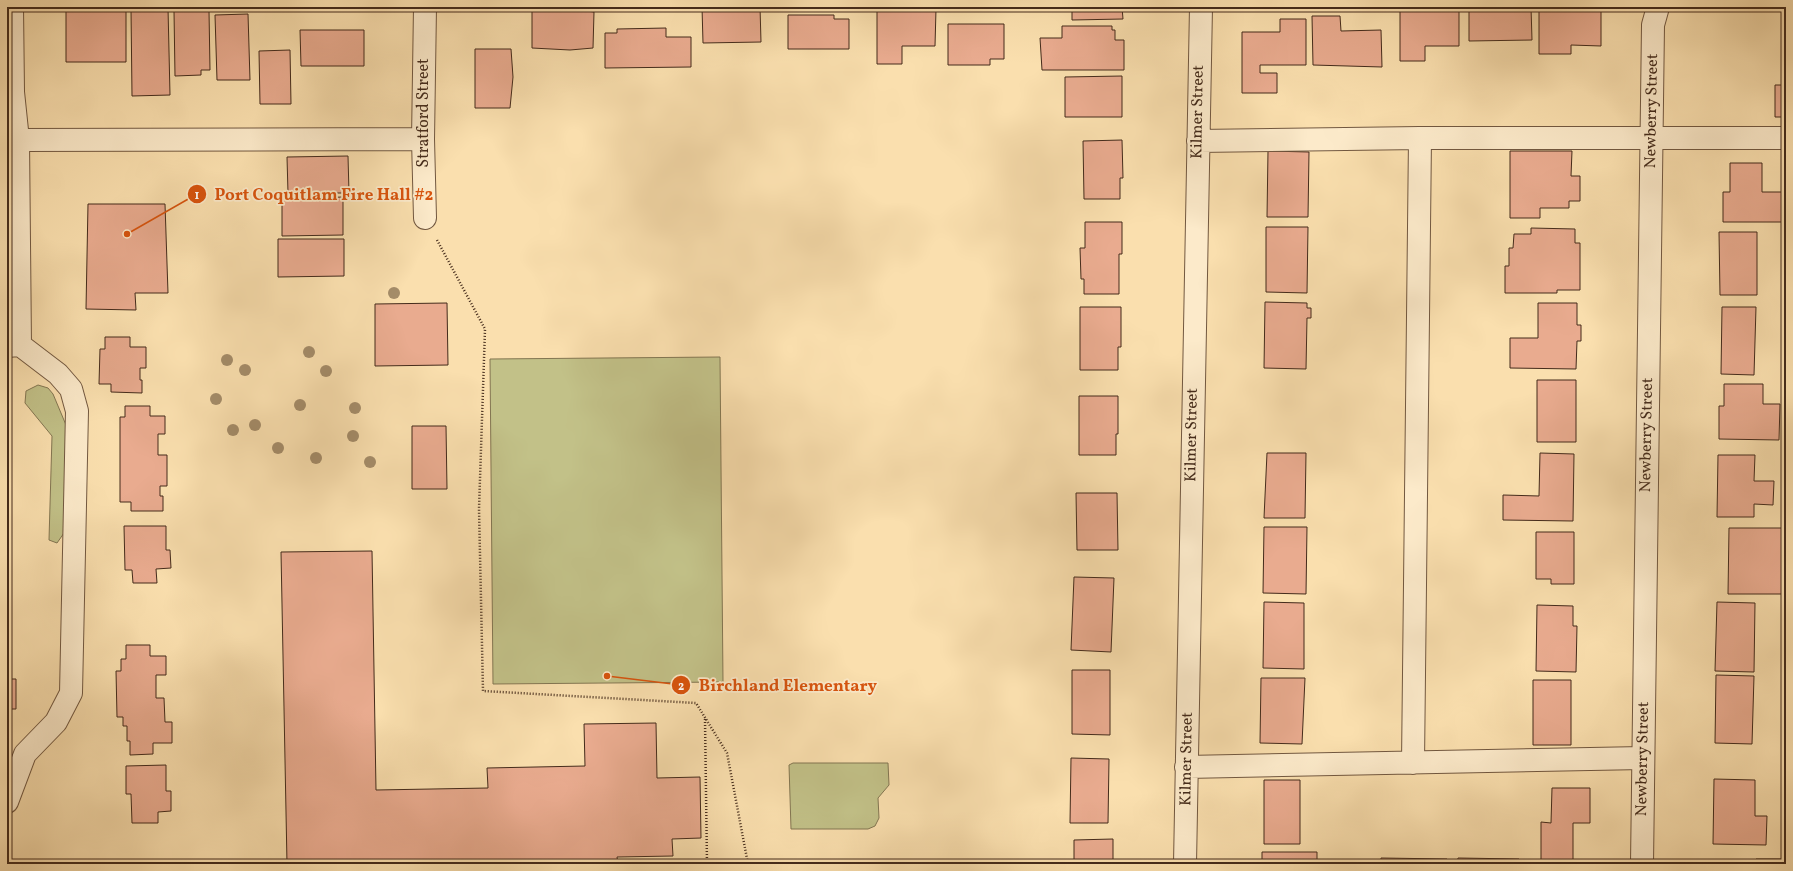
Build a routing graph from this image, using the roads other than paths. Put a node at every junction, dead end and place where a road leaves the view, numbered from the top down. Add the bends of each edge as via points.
1 (12, 7) edge
2 (425, 7) edge
3 (1201, 7) edge
4 (1653, 13) edge
5 (1420, 138) junction
6 (1786, 138) edge
7 (423, 139) junction
8 (1652, 139) junction
9 (18, 140) junction
10 (1198, 142) junction
11 (425, 218) road end
12 (14, 345) edge
13 (1643, 758) junction
14 (1413, 763) junction
15 (1186, 767) junction
16 (7, 802) edge
17 (1185, 864) edge
18 (1642, 864) edge

1 - 9 street via 13,92
2 - 7 street, Stratford Street
3 - 10 street, Kilmer Street
4 - 8 street, Newberry Street
5 - 8 street
5 - 10 street
5 - 14 street
6 - 8 street
7 - 9 street
7 - 11 street, Stratford Street
8 - 13 street, Newberry Street
9 - 12 street
10 - 15 street, Kilmer Street
12 - 16 street via 58,374 70,389 77,411 70,694 56,722 25,754
13 - 14 street
13 - 18 street, Newberry Street
14 - 15 street
15 - 17 street, Kilmer Street

